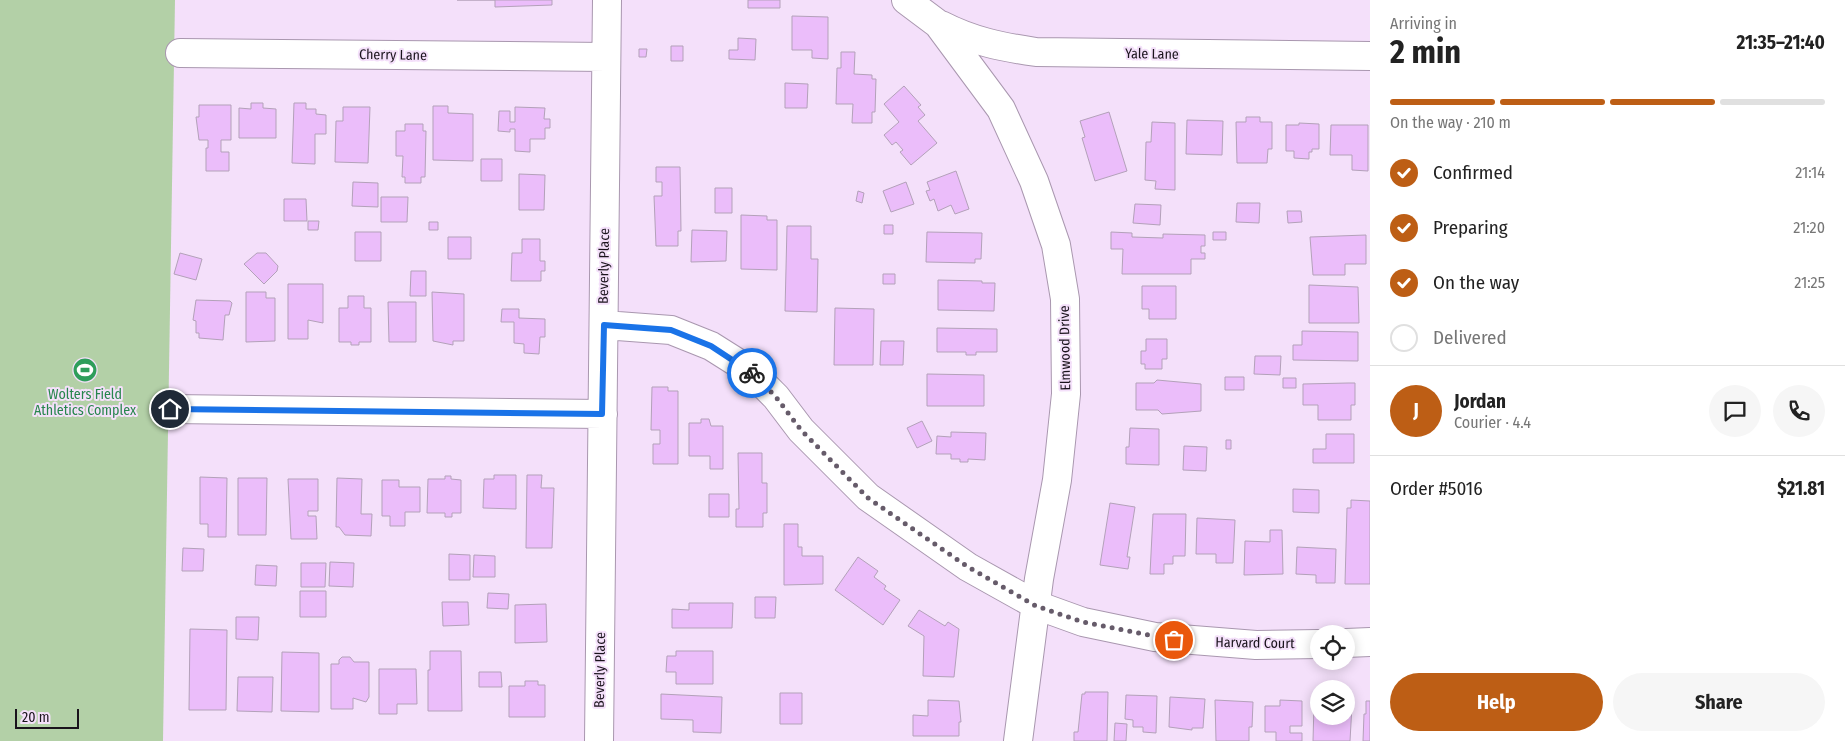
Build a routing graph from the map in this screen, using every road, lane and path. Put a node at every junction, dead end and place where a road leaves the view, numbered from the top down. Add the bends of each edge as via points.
1 (607, 0) edge
2 (906, 0) edge
3 (938, 24) junction
4 (180, 53) dead end
5 (1370, 56) edge
6 (606, 57) junction
7 (604, 325) junction
8 (170, 409) dead end
9 (602, 414) junction
10 (1036, 606) junction
11 (1370, 642) edge
12 (1355, 643) edge
13 (1310, 644) edge
14 (599, 741) edge
15 (1018, 741) edge

1 - 6 street, Beverly Place
2 - 3 street, Elmwood Drive
3 - 5 street, Yale Lane via 975,41 1036,52
3 - 10 street, Elmwood Drive via 1001,109 1034,181 1056,245 1065,299 1066,394
4 - 6 street, Cherry Lane
6 - 7 street, Beverly Place
7 - 9 street, Beverly Place
7 - 10 street, Harvard Court via 671,330 711,346 749,370 776,397 801,430 868,498 968,567
8 - 9 street
9 - 14 street, Beverly Place
10 - 13 street, Harvard Court via 1083,622 1155,637 1256,645
10 - 15 street, Elmwood Drive
11 - 12 street

